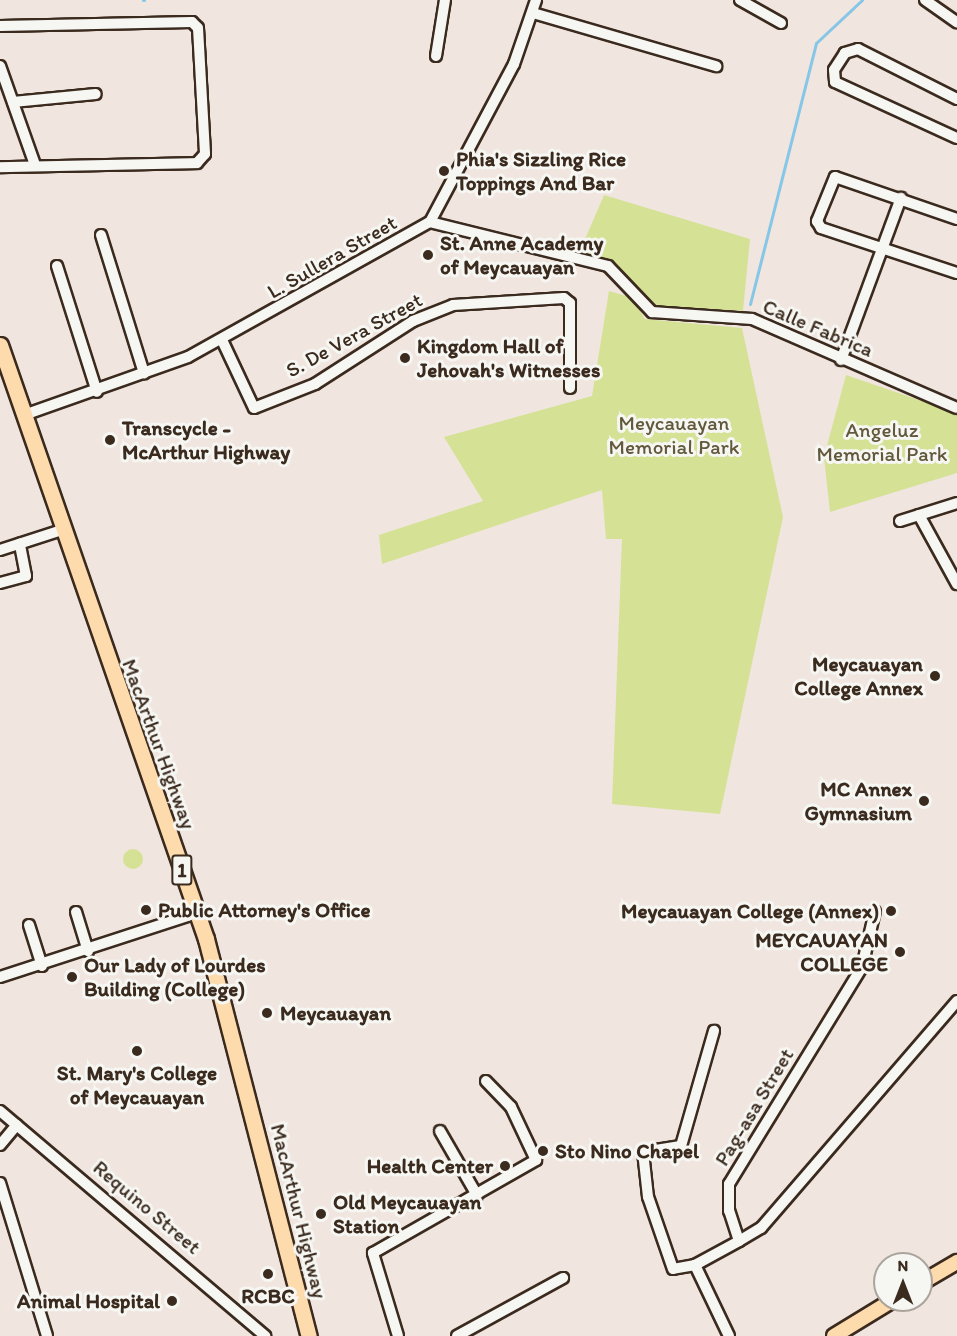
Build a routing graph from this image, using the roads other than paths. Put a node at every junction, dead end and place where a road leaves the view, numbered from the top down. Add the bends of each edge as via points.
1 (445, 0) edge
2 (536, 0) edge
3 (740, 0) edge
4 (925, 0) edge
5 (532, 13) junction
6 (781, 22) dead end
7 (957, 22) edge
8 (0, 26) edge
9 (436, 56) dead end
10 (0, 66) edge
11 (716, 66) dead end
12 (96, 94) dead end
13 (957, 99) edge
14 (13, 102) junction
15 (957, 138) edge
16 (35, 165) junction
17 (0, 167) edge
18 (902, 198) junction
19 (957, 219) edge
20 (430, 222) junction
21 (101, 235) dead end
22 (882, 246) junction
23 (57, 266) dead end
24 (957, 273) edge
25 (222, 340) junction
26 (0, 345) edge
27 (841, 360) junction
28 (4, 368) edge
29 (144, 373) junction
30 (570, 388) dead end
31 (97, 392) junction
32 (957, 408) edge
33 (24, 415) junction
34 (957, 502) edge
35 (919, 515) junction
36 (900, 521) dead end
37 (62, 530) junction
38 (20, 544) junction
39 (0, 550) edge
40 (0, 583) edge
41 (957, 584) edge
42 (875, 911) dead end
43 (76, 912) dead end
44 (197, 913) junction
45 (30, 925) dead end
46 (88, 951) junction
47 (42, 966) junction
48 (0, 977) edge
49 (957, 1001) edge
50 (714, 1031) dead end
51 (486, 1080) dead end
52 (0, 1111) edge
53 (17, 1125) junction
54 (440, 1131) dead end
55 (0, 1145) edge
56 (0, 1183) edge
57 (477, 1195) junction
58 (739, 1241) junction
59 (957, 1262) edge
60 (695, 1265) junction
61 (933, 1276) edge
62 (563, 1278) dead end
63 (873, 1312) edge
64 (46, 1336) edge
65 (265, 1336) edge
66 (309, 1336) edge
67 (398, 1336) edge
68 (457, 1336) edge
69 (729, 1336) edge
70 (834, 1336) edge

1 - 9 street
2 - 5 street, L. Sullera Street
3 - 6 street
4 - 7 street
5 - 11 street
5 - 20 street, L. Sullera Street via 514,64
8 - 16 street via 192,22 198,28 205,154 201,161
10 - 14 street
12 - 14 street
13 - 15 street via 858,49 845,53 832,77
14 - 16 street
16 - 17 street
18 - 19 street
18 - 22 street
18 - 22 street via 841,177 829,180 818,226
20 - 25 street, L. Sullera Street
20 - 27 street, Calle Fabrica via 608,266 652,312 752,319
21 - 29 street
22 - 24 street
22 - 27 street
23 - 31 street
25 - 29 street, L. Sullera Street
25 - 30 street, S. De Vera Street via 254,408 315,384 413,321 453,304 564,298 570,303
26 - 28 highway, MacArthur Highway / 1
27 - 32 street, Calle Fabrica
28 - 33 highway, MacArthur Highway / 1
29 - 31 street, L. Sullera Street
31 - 33 street, L. Sullera Street
33 - 37 highway, MacArthur Highway / 1
34 - 35 street
35 - 36 street
35 - 41 street
37 - 38 street
37 - 44 highway, MacArthur Highway / 1
38 - 39 street
38 - 40 street via 26,576
42 - 58 street, Pag-asa Street via 862,968 729,1184 728,1204
43 - 46 street
44 - 46 street
44 - 66 highway, MacArthur Highway / 1
45 - 47 street
46 - 47 street
47 - 48 street
49 - 58 street via 761,1228
50 - 60 street via 681,1146 643,1152 648,1197 673,1269
51 - 57 street via 511,1107 536,1155
52 - 53 street, Requino Street
53 - 55 street
53 - 65 street, Requino Street
54 - 57 street
56 - 64 street
57 - 67 street via 373,1253
58 - 60 street
59 - 61 main road
60 - 69 street
62 - 68 street
63 - 70 main road

